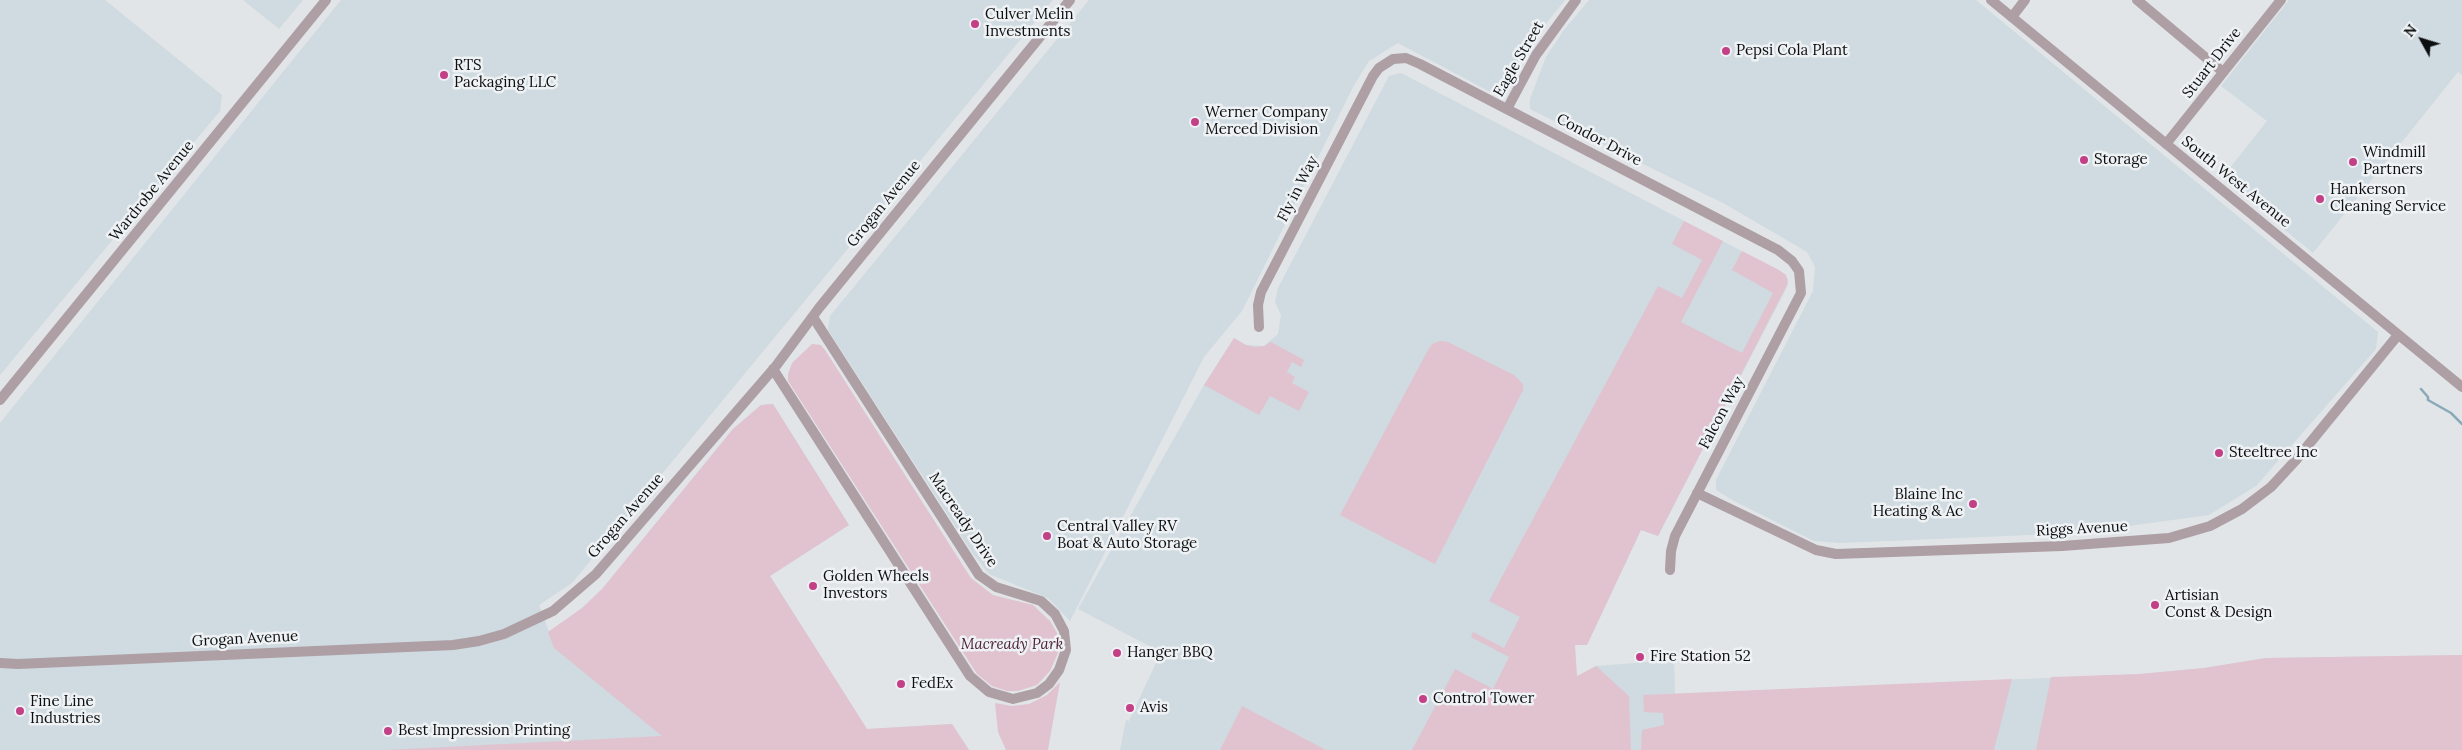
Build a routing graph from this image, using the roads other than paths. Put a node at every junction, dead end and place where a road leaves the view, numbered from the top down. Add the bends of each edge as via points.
1 (326, 0) edge
2 (1070, 0) edge
3 (1576, 0) edge
4 (1991, 0) edge
5 (2025, 0) edge
6 (2136, 0) edge
7 (2281, 0) edge
8 (2012, 17) junction
9 (1379, 68) joint
10 (2223, 72) junction
11 (1507, 109) junction
12 (2166, 144) junction
13 (1799, 271) joint
14 (813, 317) junction
15 (1259, 327) dead end
16 (2398, 335) junction
17 (774, 369) junction
18 (2462, 388) edge
19 (0, 400) edge
20 (1697, 492) junction
21 (1670, 570) dead end
22 (0, 663) edge

1 - 19 street, Wardrobe Avenue
2 - 14 street, Grogan Avenue
3 - 11 street, Eagle Street via 1536,56
4 - 8 street, South West Avenue
5 - 8 street
6 - 10 street
7 - 10 street, Stuart Drive
8 - 12 street, South West Avenue
9 - 11 street, Condor Drive via 1393,59 1406,58
9 - 15 street, Fly in Way via 1261,292
10 - 12 street, Stuart Drive
11 - 13 street, Condor Drive via 1778,250
12 - 16 street, South West Avenue
13 - 20 street, Falcon Way via 1801,293
14 - 17 street, Grogan Avenue
14 - 17 street, Macready Drive via 979,575 996,587 1041,601 1055,614 1064,631 1066,650 1059,670 1044,688 1021,699 1005,698 989,692 970,676
16 - 18 street, South West Avenue
16 - 20 street, Riggs Avenue via 2271,487 2242,509 2210,526 2169,538 2062,546 1836,554 1816,550
17 - 22 street, Grogan Avenue via 596,574 553,610 520,628 479,641 452,644
20 - 21 street, Falcon Way via 1676,536

